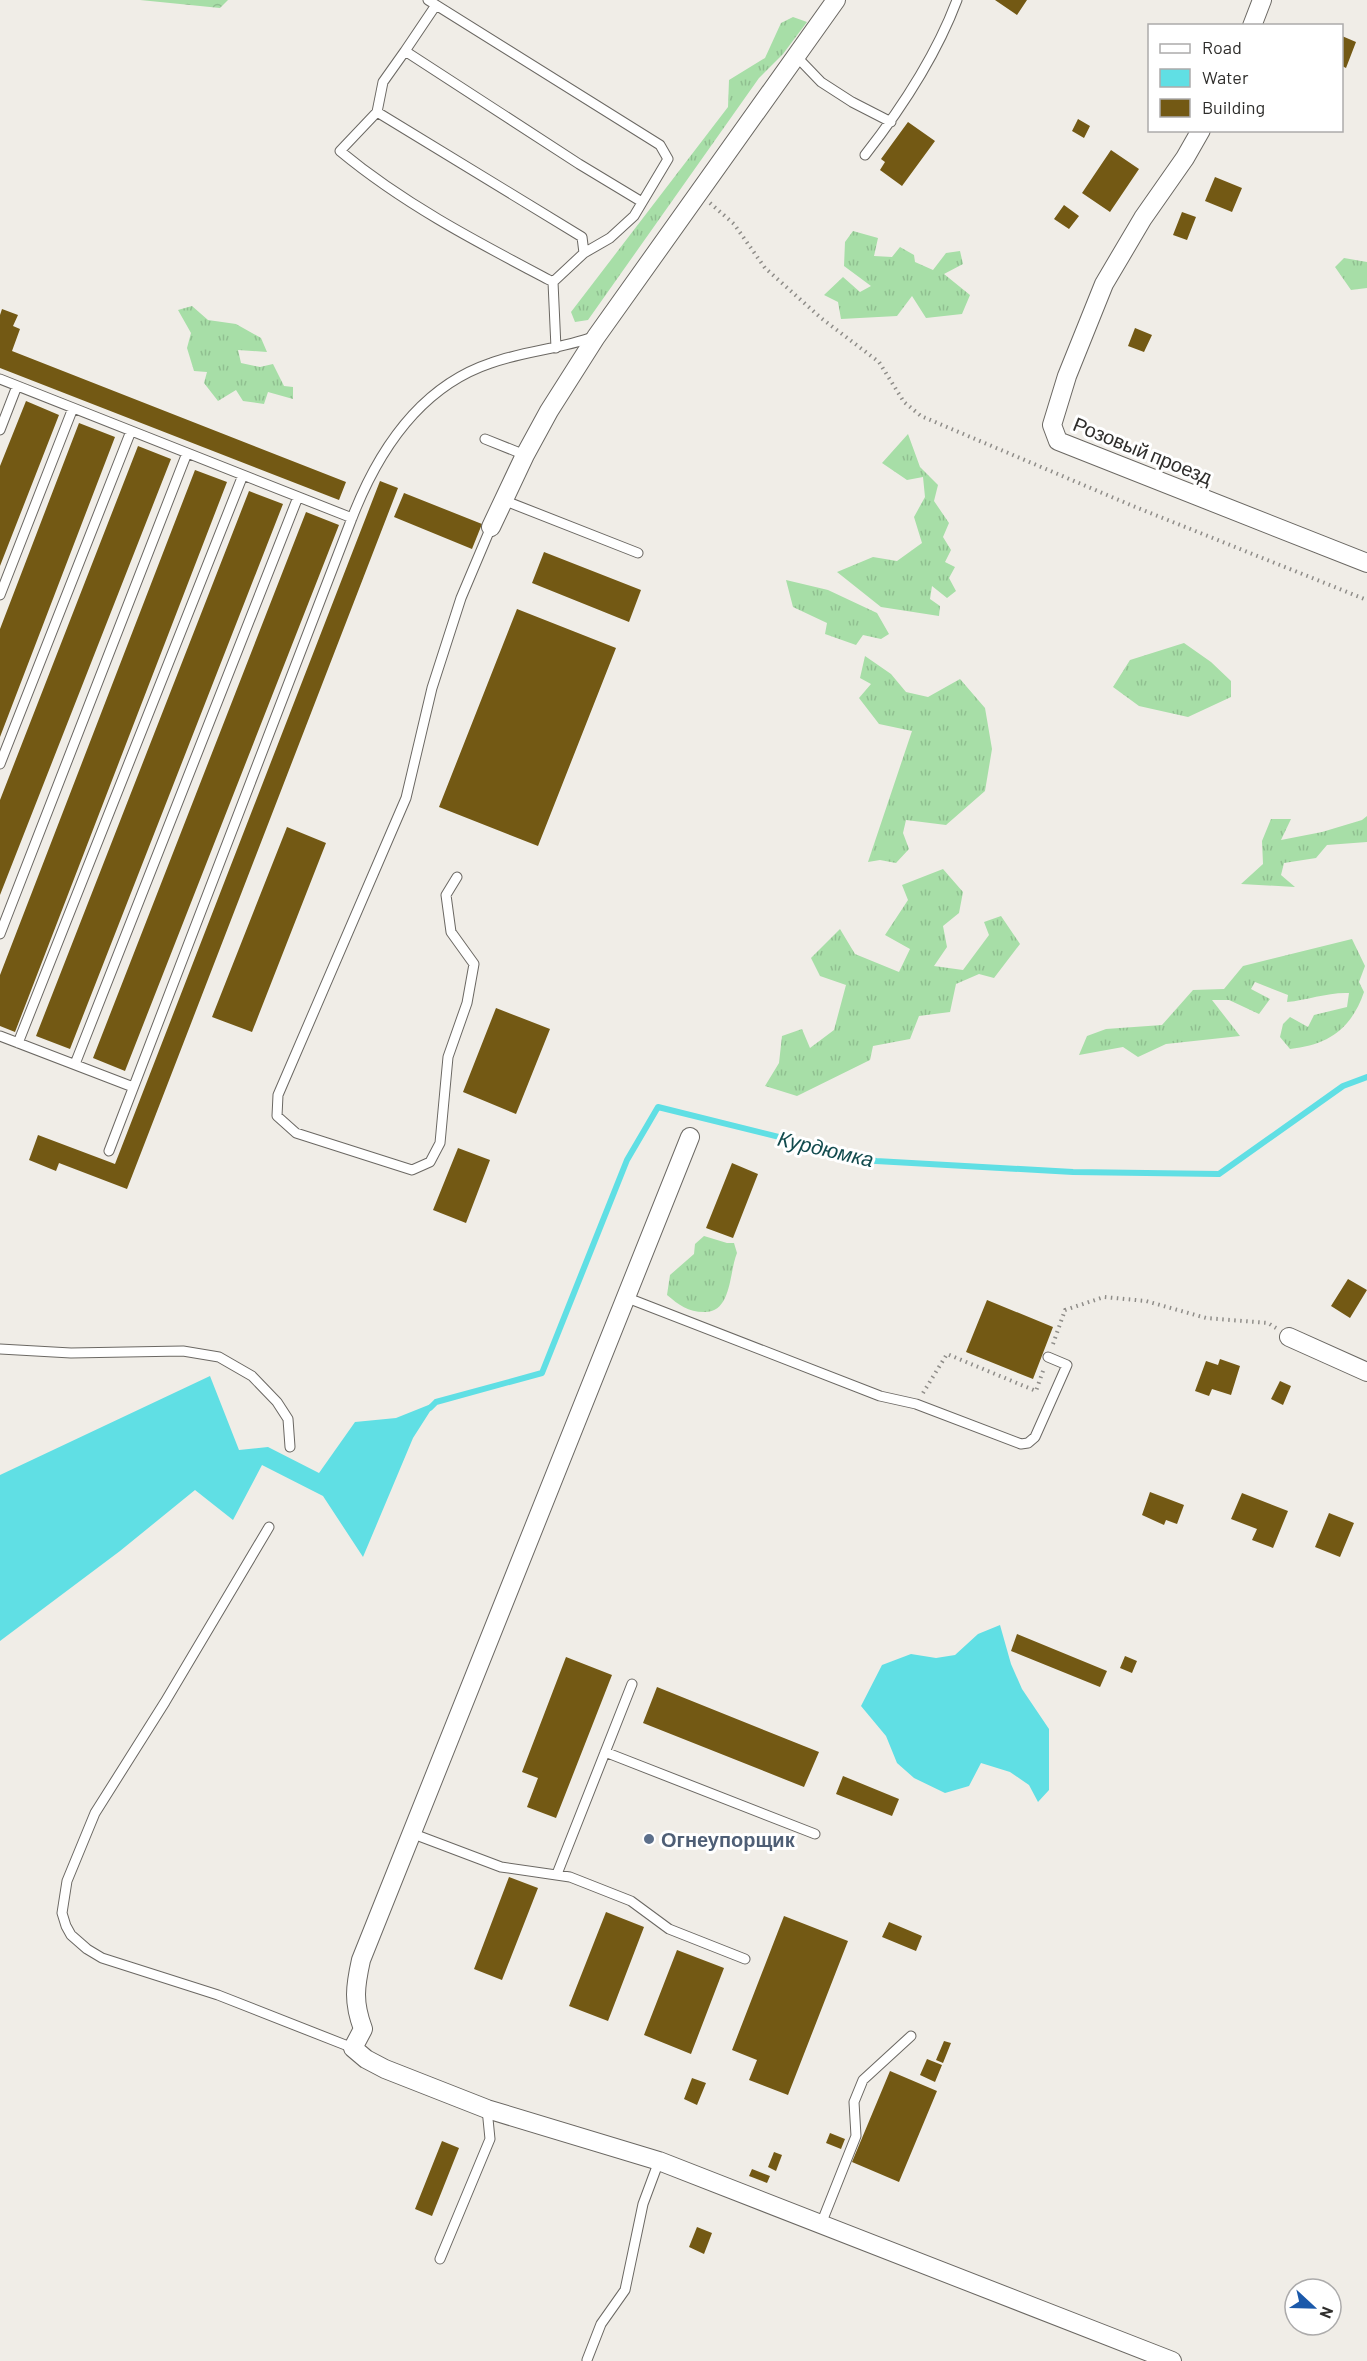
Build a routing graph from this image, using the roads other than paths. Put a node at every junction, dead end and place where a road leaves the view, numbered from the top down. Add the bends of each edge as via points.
1 (836, 0) edge
2 (957, 0) edge
3 (1262, 0) edge
4 (432, 3) edge
5 (1253, 24) edge
6 (405, 51) junction
7 (796, 56) junction
8 (377, 112) junction
9 (891, 122) junction
10 (1200, 132) edge
11 (865, 155) dead end
12 (642, 202) junction
13 (584, 254) junction
14 (553, 282) junction
15 (596, 337) junction
16 (556, 348) junction
17 (0, 379) edge
18 (17, 386) junction
19 (73, 408) junction
20 (0, 430) edge
21 (131, 431) junction
22 (485, 439) dead end
23 (187, 453) junction
24 (525, 455) junction
25 (243, 475) junction
26 (298, 497) junction
27 (503, 500) junction
28 (352, 518) junction
29 (491, 526) joint
30 (638, 553) dead end
31 (1367, 563) edge
32 (0, 595) edge
33 (0, 764) edge
34 (457, 877) dead end
35 (0, 934) edge
36 (0, 1036) edge
37 (18, 1043) junction
38 (75, 1064) junction
39 (134, 1087) junction
40 (690, 1137) dead end
41 (109, 1151) dead end
42 (625, 1297) junction
43 (1289, 1337) road end
44 (0, 1349) edge
45 (1048, 1357) road end
46 (1367, 1372) edge
47 (290, 1448) dead end
48 (269, 1527) dead end
49 (632, 1684) dead end
50 (605, 1752) junction
51 (411, 1833) junction
52 (815, 1834) dead end
53 (557, 1874) junction
54 (745, 1959) dead end
55 (911, 2036) dead end
56 (353, 2048) junction
57 (487, 2109) junction
58 (659, 2161) junction
59 (821, 2224) junction
60 (440, 2259) dead end
61 (587, 2360) edge
62 (1172, 2361) edge

1 - 7 street
2 - 9 lane via 946,30
3 - 5 street
4 - 6 lane
4 - 12 lane via 660,145 668,159
6 - 8 lane via 383,82
6 - 12 lane
7 - 9 lane via 821,82
7 - 15 street
8 - 13 lane via 582,237
8 - 14 lane via 340,151 369,175 447,226
9 - 11 lane
10 - 31 street, Розовый проезд via 1104,285 1052,425 1058,441
12 - 13 lane via 634,216 610,238
13 - 14 lane
14 - 16 lane
15 - 16 lane
15 - 24 street
16 - 28 lane via 491,363 458,378 432,398 405,421 382,454 366,481
17 - 18 lane
18 - 19 lane
18 - 20 lane
19 - 21 lane
19 - 32 lane
21 - 23 lane
21 - 33 lane
22 - 24 lane
23 - 25 lane
23 - 35 lane
24 - 27 street
25 - 26 lane
25 - 37 lane
26 - 28 lane
26 - 38 lane
27 - 29 street
27 - 30 lane
28 - 39 lane
29 - 34 lane via 461,598 432,688 406,798 278,1095 277,1116 296,1133 412,1170 430,1162 440,1143 448,1057 467,1003 474,964 451,932 446,895
36 - 37 lane
37 - 38 lane
38 - 39 lane
39 - 41 lane
40 - 42 street
42 - 45 lane via 880,1396 916,1404 1021,1444 1035,1437 1067,1365
42 - 51 street
43 - 46 street
44 - 47 lane via 70,1353 183,1351 219,1356 252,1376 277,1402 288,1419
48 - 56 lane via 95,1813 67,1881 62,1913 71,1935 102,1958 218,1995
49 - 50 lane
50 - 52 lane
50 - 53 lane
51 - 53 lane via 501,1867
51 - 56 street via 361,1960 355,1988 356,2011 363,2029
53 - 54 lane via 631,1901 669,1929
55 - 59 lane via 863,2080 854,2102 856,2136
56 - 57 street via 385,2069
57 - 58 street
57 - 60 lane via 490,2139
58 - 59 street
58 - 61 lane via 643,2204 625,2290 601,2324
59 - 62 street

